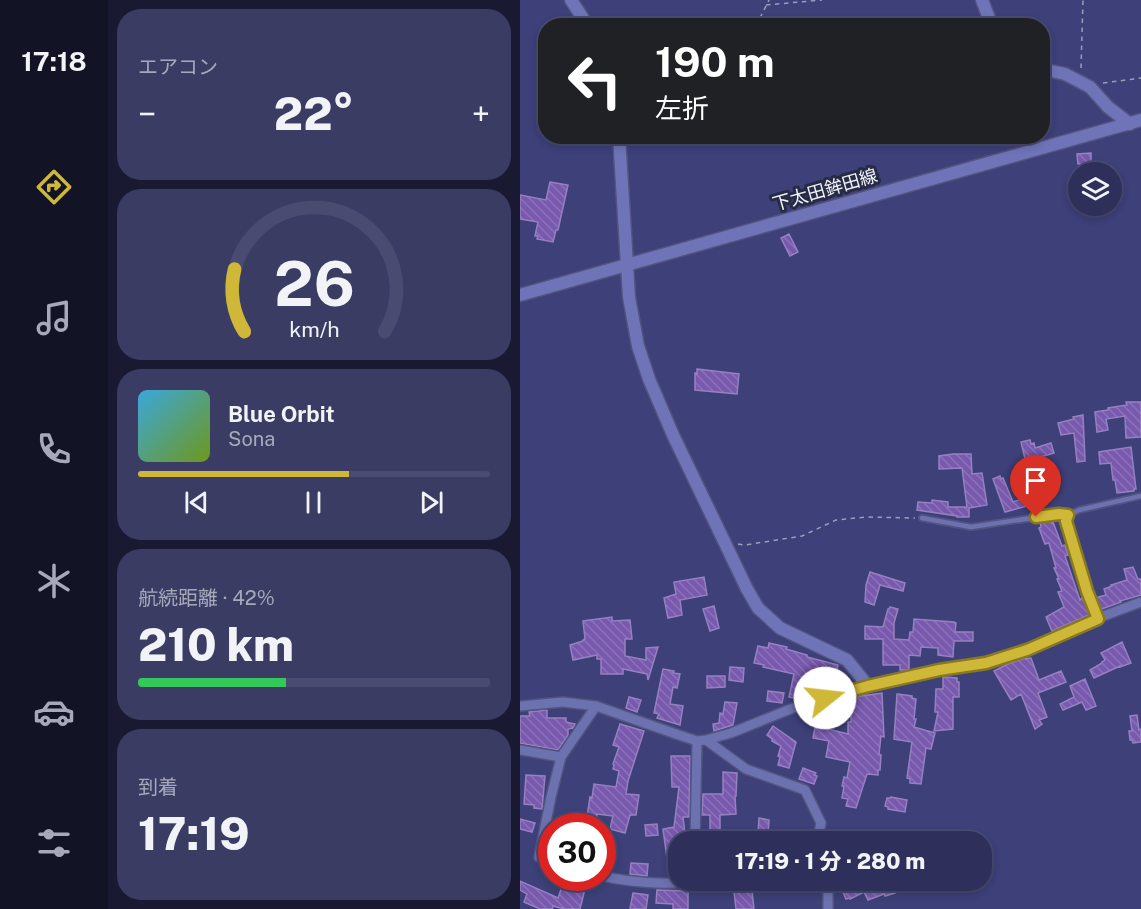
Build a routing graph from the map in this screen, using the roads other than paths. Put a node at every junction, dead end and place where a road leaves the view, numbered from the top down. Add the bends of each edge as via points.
1 (571, 0) edge
2 (982, 0) edge
3 (583, 18) edge
4 (989, 18) edge
5 (1050, 71) edge
6 (1135, 122) edge
7 (620, 144) edge
8 (627, 264) junction
9 (520, 295) edge
10 (1141, 496) edge
11 (1068, 515) junction
12 (922, 518) road end
13 (1141, 602) edge
14 (1098, 619) junction
15 (868, 686) junction
16 (520, 706) edge
17 (596, 706) junction
18 (701, 740) junction
19 (520, 750) edge
20 (561, 757) junction
21 (548, 813) edge
22 (696, 831) edge
23 (819, 831) edge
24 (616, 879) edge
25 (668, 884) edge
26 (828, 891) edge
27 (828, 909) edge

1 - 3 street
2 - 4 street
5 - 6 street via 1085,85 1108,107
6 - 8 street, 下太田鉾田線
7 - 8 street
8 - 9 street, 下太田鉾田線
8 - 15 street via 632,323 649,379 747,589 758,608 780,628 847,660
10 - 11 lane
11 - 12 lane via 971,527
11 - 14 lane via 1066,521
13 - 14 street
14 - 15 street via 986,663
15 - 18 street
16 - 17 street via 563,702
17 - 18 street
17 - 20 street
18 - 22 street
18 - 23 street via 746,769 805,790 821,823
19 - 20 street
20 - 21 street
24 - 25 street
26 - 27 street

